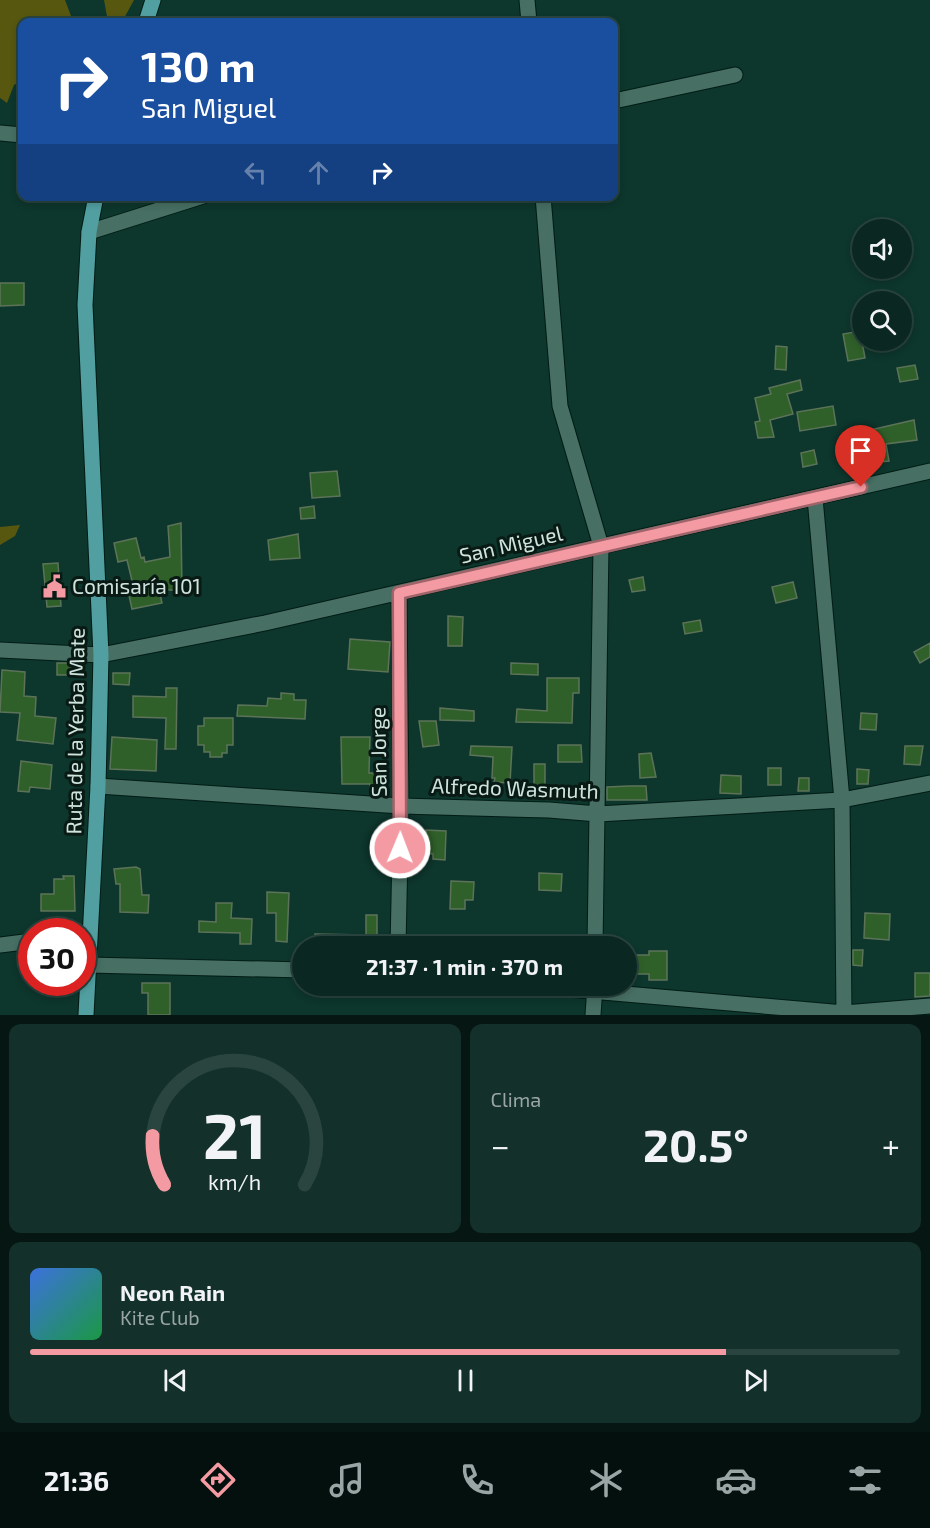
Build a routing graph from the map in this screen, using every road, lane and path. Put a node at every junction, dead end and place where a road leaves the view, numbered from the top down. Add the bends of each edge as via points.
1 (153, 0) edge
2 (527, 0) edge
3 (147, 18) edge
4 (528, 18) edge
5 (735, 75) dead end
6 (618, 100) edge
7 (0, 133) edge
8 (18, 135) edge
9 (95, 201) edge
10 (188, 201) edge
11 (543, 201) edge
12 (89, 232) junction
13 (930, 471) edge
14 (815, 498) junction
15 (601, 546) junction
16 (399, 593) junction
17 (0, 650) edge
18 (101, 656) junction
19 (930, 783) edge
20 (98, 786) junction
21 (842, 800) junction
22 (401, 806) junction
23 (598, 814) junction
24 (87, 918) edge
25 (398, 936) edge
26 (596, 936) edge
27 (18, 943) edge
28 (0, 945) edge
29 (96, 965) edge
30 (292, 970) edge
31 (637, 992) edge
32 (87, 996) edge
33 (594, 996) edge
34 (930, 1005) edge
35 (844, 1014) edge
36 (86, 1015) edge
37 (593, 1015) edge

1 - 3 main road
2 - 4 street
5 - 6 street
7 - 8 street
9 - 12 main road, Ruta de la Yerba Mate
10 - 12 street
11 - 15 street via 561,406
12 - 18 main road, Ruta de la Yerba Mate via 85,305
13 - 14 street, San Miguel
14 - 15 street, San Miguel
14 - 21 street
15 - 16 street, San Miguel
15 - 23 street
16 - 18 street, San Miguel
16 - 22 street, San Jorge
17 - 18 street, San Miguel
18 - 20 main road, Ruta de la Yerba Mate
19 - 21 street, Alfredo Wasmuth
20 - 22 street, Alfredo Wasmuth
20 - 24 main road, Ruta de la Yerba Mate
21 - 23 street, Alfredo Wasmuth
21 - 35 street
22 - 23 street, Alfredo Wasmuth
22 - 25 street, San Jorge
23 - 26 street
27 - 28 street
29 - 30 street
31 - 35 street
32 - 36 main road, Ruta de la Yerba Mate
33 - 37 street
34 - 35 street

